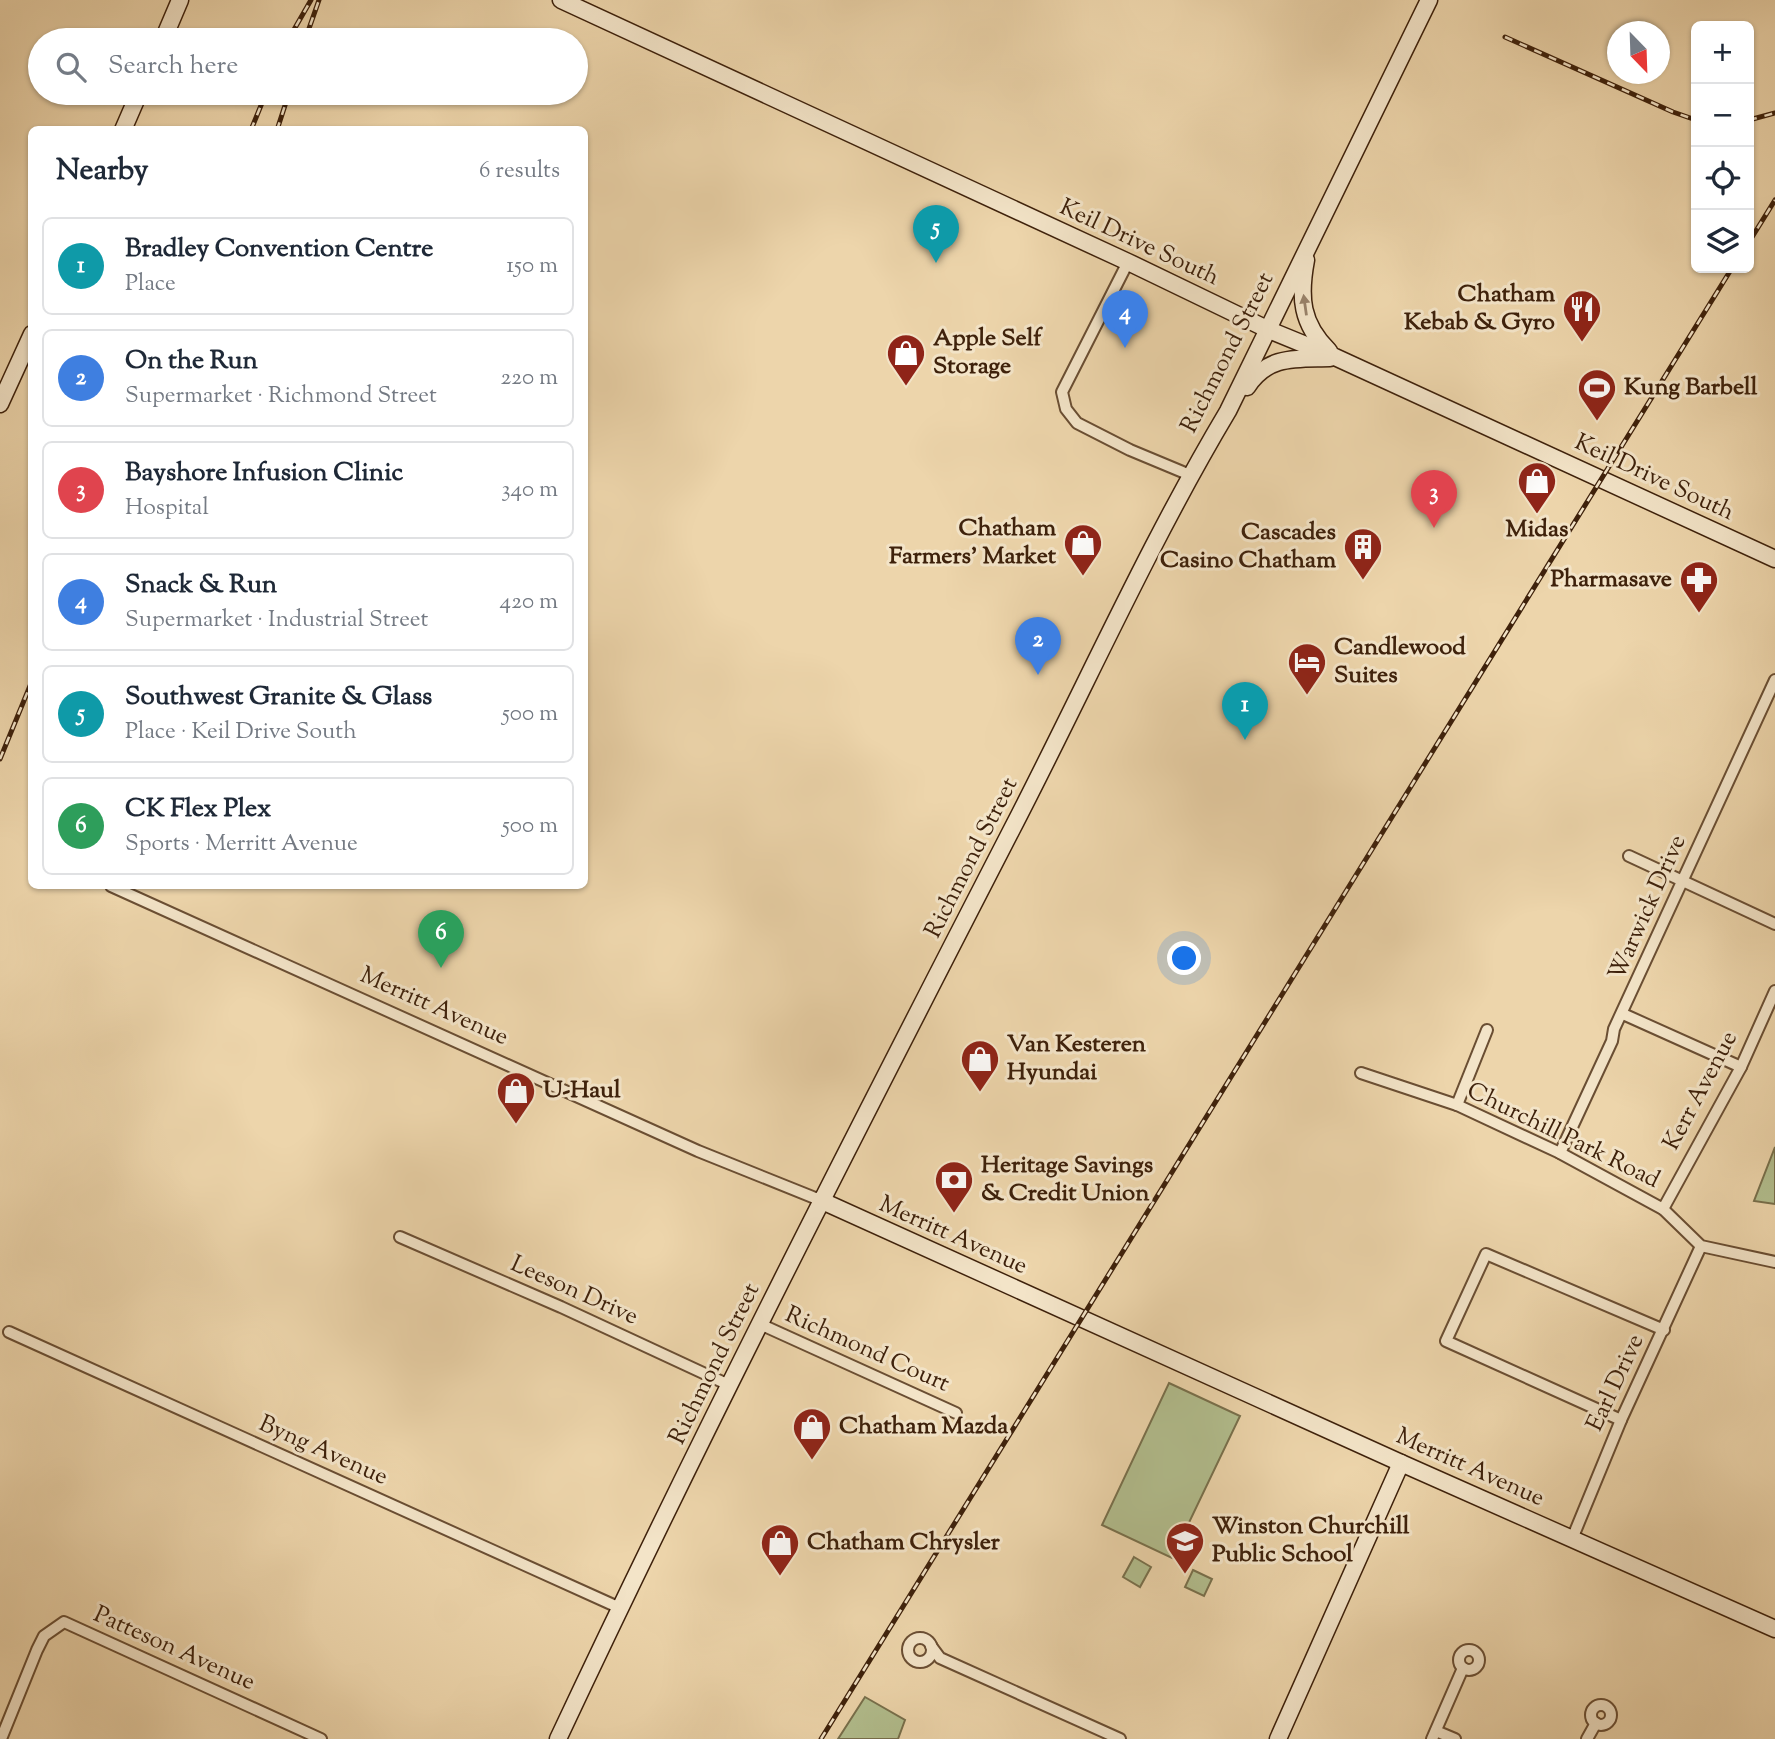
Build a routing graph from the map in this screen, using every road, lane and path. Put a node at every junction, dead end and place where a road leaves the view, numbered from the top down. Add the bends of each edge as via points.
1 (180, 0) edge
2 (561, 0) edge
3 (1429, 0) edge
4 (168, 28) edge
5 (134, 105) edge
6 (125, 126) edge
7 (1308, 243) junction
8 (1128, 262) junction
9 (1269, 330) junction
10 (28, 343) edge
11 (1335, 358) junction
12 (0, 404) edge
13 (1228, 411) junction
14 (1190, 475) junction
15 (1775, 559) edge
16 (1775, 680) edge
17 (1629, 856) dead end
18 (1683, 882) junction
19 (118, 889) edge
20 (1775, 923) edge
21 (1775, 991) edge
22 (1623, 1014) junction
23 (1487, 1030) dead end
24 (1741, 1067) junction
25 (1361, 1073) dead end
26 (1457, 1105) junction
27 (1560, 1153) junction
28 (820, 1200) junction
29 (1663, 1209) junction
30 (400, 1237) dead end
31 (1701, 1246) junction
32 (1775, 1262) edge
33 (760, 1324) junction
34 (1664, 1330) junction
35 (9, 1332) dead end
36 (729, 1385) junction
37 (956, 1413) dead end
38 (1621, 1420) junction
39 (1401, 1464) junction
40 (1572, 1539) junction
41 (620, 1608) junction
42 (1775, 1629) edge
43 (931, 1646) junction
44 (943, 1659) junction
45 (924, 1661) junction
46 (1463, 1668) dead end
47 (1596, 1723) dead end
48 (1434, 1735) edge
49 (317, 1737) edge
50 (1, 1739) edge
51 (558, 1739) edge
52 (1121, 1739) edge
53 (1278, 1739) edge
54 (1455, 1739) edge
55 (1587, 1739) edge

1 - 4 main road
2 - 8 main road, Keil Drive South
3 - 7 main road, Richmond Street
5 - 6 main road
7 - 9 main road, Richmond Street
11 -> 7 main road via 1314,337 1303,308
8 - 9 main road, Keil Drive South
8 - 14 street via 1062,392 1066,410 1077,423
9 - 11 main road, Keil Drive South
9 - 13 main road, Richmond Street
10 - 12 main road
11 - 13 main road via 1278,361 1255,374
11 - 15 main road, Keil Drive South
13 - 14 main road, Richmond Street
14 - 28 main road, Richmond Street via 1065,728
16 - 18 street, Warwick Drive
17 - 18 street
18 - 20 street
18 - 22 street, Warwick Drive
19 - 28 street, Merritt Avenue via 698,1151
21 - 24 street, Kerr Avenue
22 - 24 street
22 - 27 street, Warwick Drive
23 - 26 street
24 - 29 street, Kerr Avenue
25 - 26 street, Churchill Park Road
26 - 27 street, Churchill Park Road
27 - 29 street, Churchill Park Road
28 - 33 main road, Richmond Street
28 - 39 main road, Merritt Avenue
29 - 31 street, Churchill Park Road
30 - 36 street, Leeson Drive
31 - 32 street
31 - 34 street, Earl Drive
33 - 36 main road, Richmond Street
33 - 37 street, Richmond Court
34 - 38 street, Earl Drive
34 - 38 street via 1486,1254 1446,1341
35 - 41 street, Byng Avenue
36 - 41 main road, Richmond Street
38 - 40 street, Earl Drive
39 - 40 main road, Merritt Avenue
39 - 53 main road
40 - 42 main road, Merritt Avenue
41 - 51 main road, Richmond Street
43 - 44 street
43 - 45 street via 931,1655
43 - 45 street via 919,1639 910,1645 911,1657
44 - 45 street
44 - 52 street
46 - 48 street
47 - 55 street
48 - 54 street
49 - 50 street, Patteson Avenue via 64,1622 44,1636

